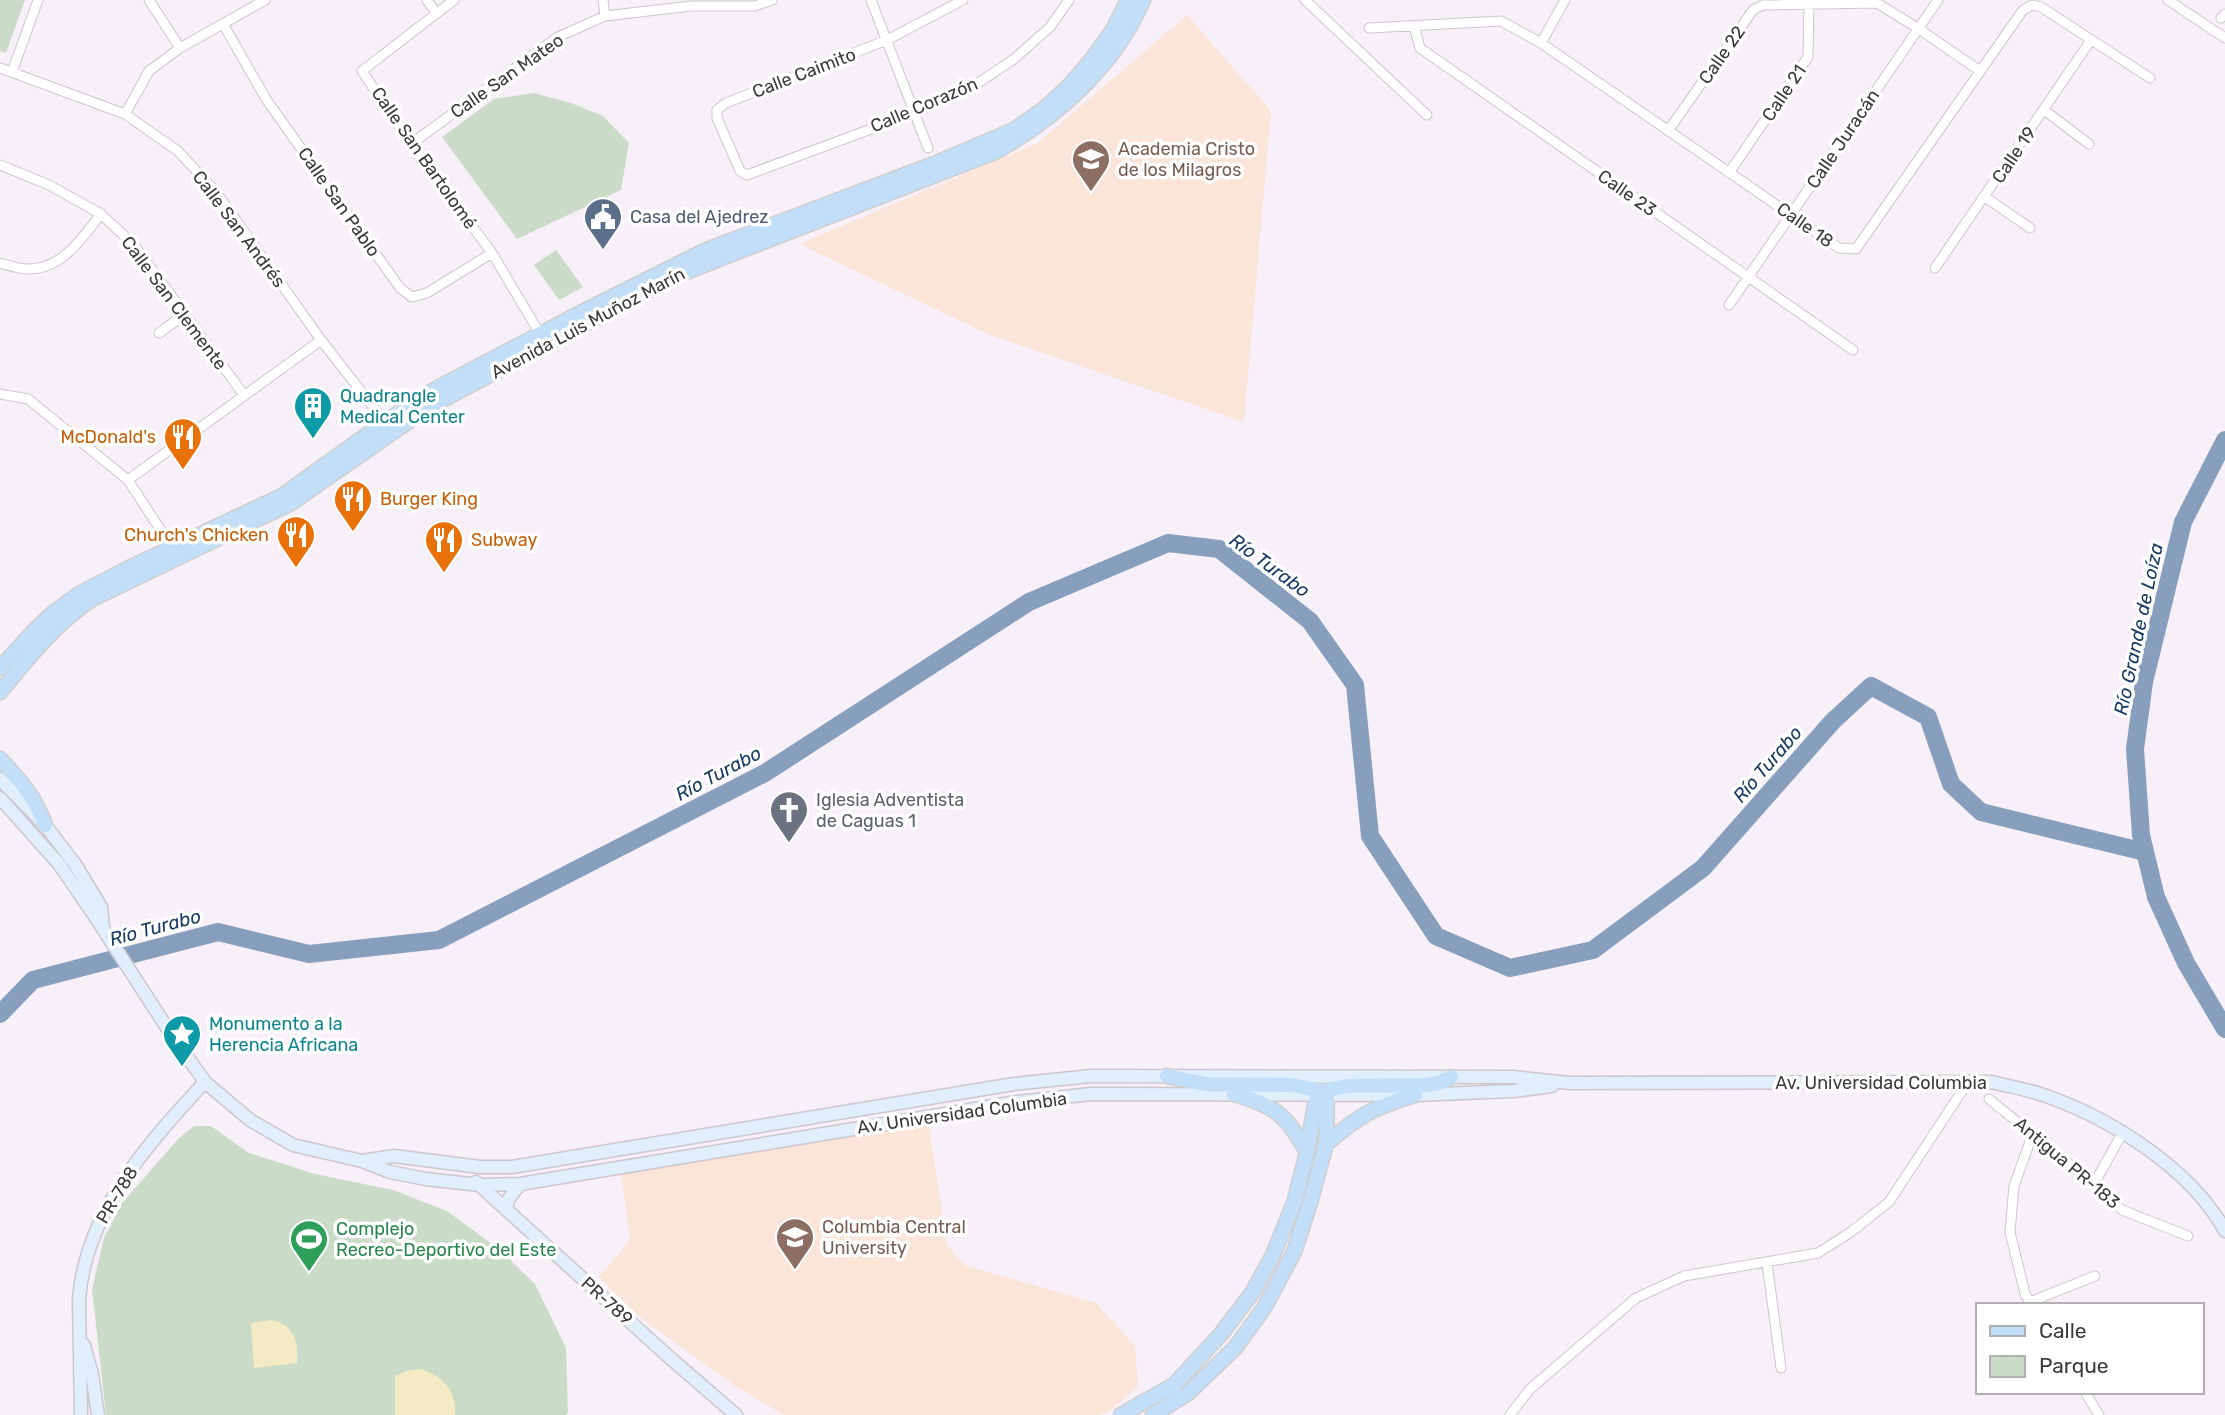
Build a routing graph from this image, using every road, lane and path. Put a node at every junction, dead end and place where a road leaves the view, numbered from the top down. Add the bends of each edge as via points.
1 (38, 0) edge
2 (149, 0) edge
3 (265, 0) edge
4 (428, 0) edge
5 (454, 0) edge
6 (603, 0) edge
7 (772, 0) edge
8 (871, 0) edge
9 (963, 0) edge
10 (1069, 0) edge
11 (1128, 0) edge
12 (1143, 0) edge
13 (1305, 0) edge
14 (1565, 0) edge
15 (1938, 0) edge
16 (2168, 0) edge
17 (692, 3) edge
18 (1809, 3) junction
19 (436, 13) junction
20 (605, 16) junction
21 (223, 24) junction
22 (1414, 26) junction
23 (1368, 28) dead end
24 (1919, 29) junction
25 (2225, 38) edge
26 (887, 40) junction
27 (2091, 40) junction
28 (1541, 43) junction
29 (180, 48) junction
30 (0, 68) edge
31 (1980, 71) junction
32 (12, 72) junction
33 (2150, 78) dead end
34 (2044, 110) junction
35 (914, 113) junction
36 (125, 114) junction
37 (1427, 115) dead end
38 (1668, 131) junction
39 (1006, 139) junction
40 (411, 144) junction
41 (2089, 144) dead end
42 (928, 148) dead end
43 (0, 165) edge
44 (754, 173) joint
45 (1729, 173) junction
46 (1985, 197) junction
47 (102, 214) junction
48 (1791, 214) junction
49 (2030, 228) dead end
50 (492, 253) junction
51 (0, 263) edge
52 (1935, 268) dead end
53 (1748, 278) junction
54 (1729, 304) dead end
55 (185, 314) junction
56 (159, 333) dead end
57 (543, 339) junction
58 (321, 340) junction
59 (1853, 350) dead end
60 (0, 394) edge
61 (244, 396) junction
62 (389, 427) junction
63 (128, 480) junction
64 (176, 552) junction
65 (0, 668) edge
66 (0, 692) edge
67 (0, 759) edge
68 (0, 779) edge
69 (0, 797) edge
70 (45, 825) junction
71 (104, 930) junction
72 (1167, 1076) junction
73 (1451, 1077) junction
74 (205, 1082) junction
75 (1569, 1083) junction
76 (1965, 1083) junction
77 (1322, 1093) junction
78 (1234, 1094) junction
79 (1415, 1095) junction
80 (1989, 1099) dead end
81 (744, 1129) junction
82 (2123, 1132) junction
83 (2033, 1133) junction
84 (1326, 1144) junction
85 (747, 1146) junction
86 (608, 1151) junction
87 (1307, 1153) junction
88 (414, 1159) junction
89 (362, 1161) junction
90 (520, 1184) junction
91 (2094, 1184) junction
92 (479, 1185) junction
93 (506, 1210) junction
94 (2225, 1231) edge
95 (2188, 1236) dead end
96 (1767, 1263) junction
97 (2095, 1276) dead end
98 (2031, 1303) edge
99 (81, 1331) junction
100 (1781, 1368) dead end
101 (2086, 1394) edge
102 (81, 1415) edge
103 (98, 1415) edge
104 (736, 1415) edge
105 (1121, 1415) edge
106 (1153, 1415) edge
107 (1510, 1415) edge
108 (2099, 1415) edge

1 - 32 street
2 - 29 street
3 - 21 street
4 - 19 street
5 - 19 street, Calle San Bartolomé
6 - 20 street
7 - 17 street, Calle San Mateo via 755,6
8 - 26 street
9 - 26 street, Calle Caimito
10 - 35 street, Calle Corazón via 1050,27 1014,60 975,85
11 - 39 main road, Avenida Luis Muñoz Marín via 1113,30 1068,87
12 - 39 main road, Avenida Luis Muñoz Marín via 1114,51 1086,83 1054,113
13 - 37 street
14 - 28 street
15 - 24 street, Calle Juracán
16 - 25 street
17 - 20 street, Calle San Mateo
18 - 24 street, Calle 22 via 1877,3
18 - 38 street, Calle 22 via 1763,5 1753,10
18 - 45 street, Calle 21 via 1808,57
19 - 40 street, Calle San Bartolomé via 362,71
20 - 40 street, Calle San Mateo via 558,37
21 - 29 street
21 - 50 street, Calle San Pablo via 266,99 400,288 412,297 427,293
22 - 23 street, Calle 18
22 - 28 street, Calle 18 via 1501,21
22 - 53 street, Calle 23 via 1420,48
24 - 31 street, Calle 22
24 - 48 street, Calle Juracán
26 - 35 street
26 - 44 street, Calle Caimito via 717,110 740,171
27 - 31 street, Calle 18 via 2041,6 2032,5 2023,10
27 - 33 street, Calle 18
27 - 34 street, Calle 19
28 - 38 street, Calle 18
29 - 36 street via 149,71
30 - 32 street, Calle San Andrés
31 - 48 street, Calle 18 via 1856,249 1839,248
32 - 36 street, Calle San Andrés
34 - 41 street
34 - 46 street, Calle 19
35 - 42 street
35 - 44 street, Calle Corazón
36 - 58 street, Calle San Andrés via 178,151 216,192
38 - 45 street, Calle 18
39 - 57 main road, Avenida Luis Muñoz Marín via 731,247 704,251
40 - 50 street, Calle San Bartolomé
43 - 47 street, Calle San Clemente
45 - 48 street, Calle 18
46 - 49 street
46 - 52 street, Calle 19
47 - 51 street via 71,252 49,265 27,270
47 - 55 street, Calle San Clemente via 134,245
48 - 53 street, Calle Juracán
50 - 57 street, Calle San Bartolomé
53 - 54 street, Calle Juracán
53 - 59 street, Calle 23
55 - 56 street
55 - 61 street, Calle San Clemente
57 - 62 main road, Avenida Luis Muñoz Marín via 432,391
58 - 61 street
58 - 62 street, Calle San Andrés
60 - 63 street via 28,398
61 - 63 street
62 - 64 main road, Avenida Luis Muñoz Marín via 282,496
63 - 64 street
64 - 65 main road, Avenida Luis Muñoz Marín via 79,594
64 - 66 main road, Avenida Luis Muñoz Marín via 75,610
67 - 70 main road via 39,806
68 - 70 main road, Av. Universidad Columbia
69 - 71 main road, Av. Universidad Columbia via 59,864
70 - 71 main road, Av. Universidad Columbia via 101,907
71 - 74 main road, Av. Universidad Columbia
72 - 73 main road, Av. Universidad Columbia
72 - 77 main road via 1194,1083 1293,1084
72 - 81 main road, Av. Universidad Columbia via 1091,1076 1014,1084
73 - 75 main road, Av. Universidad Columbia
73 - 77 main road via 1427,1085 1346,1086
74 - 89 main road, Av. Universidad Columbia via 250,1120 293,1145
74 - 99 main road, PR-788 / PR-788 via 140,1157 92,1238 80,1284
75 - 76 main road, Av. Universidad Columbia
75 - 79 main road, Av. Universidad Columbia via 1513,1091
76 - 82 main road, Av. Universidad Columbia via 1992,1083 2046,1096
76 - 96 street via 1889,1202 1818,1254
77 - 78 main road, Av. Universidad Columbia
77 - 79 main road, Av. Universidad Columbia
77 - 84 main road
77 - 87 main road
78 - 85 main road, Av. Universidad Columbia via 1091,1094
78 - 87 main road via 1260,1101 1284,1116
79 - 84 main road via 1352,1121
80 - 83 street, Antigua PR-183
81 - 85 main road
81 - 86 main road, Av. Universidad Columbia
82 - 91 street
82 - 94 main road, Av. Universidad Columbia via 2176,1172
83 - 91 street, Antigua PR-183
83 - 98 street via 2014,1186 2010,1232
84 - 106 main road via 1294,1252 1264,1308 1234,1348 1188,1393
85 - 90 main road, Av. Universidad Columbia
86 - 88 main road, Av. Universidad Columbia via 512,1167
86 - 92 main road via 581,1162 498,1175
87 - 105 main road via 1278,1245 1252,1293 1174,1385
88 - 89 main road, Av. Universidad Columbia via 394,1156
88 - 92 main road via 464,1174
89 - 92 main road, Av. Universidad Columbia via 390,1172
90 - 92 main road, Av. Universidad Columbia
90 - 93 main road
91 - 95 street, Antigua PR-183 via 2122,1210
92 - 93 main road, PR-789 / PR-789
93 - 104 main road, PR-789 / PR-789
96 - 100 street
96 - 107 street via 1684,1276 1636,1298 1530,1389
97 - 98 street
99 - 102 main road, PR-788 / PR-788
99 - 103 main road, PR-788 / PR-788
101 - 108 street

